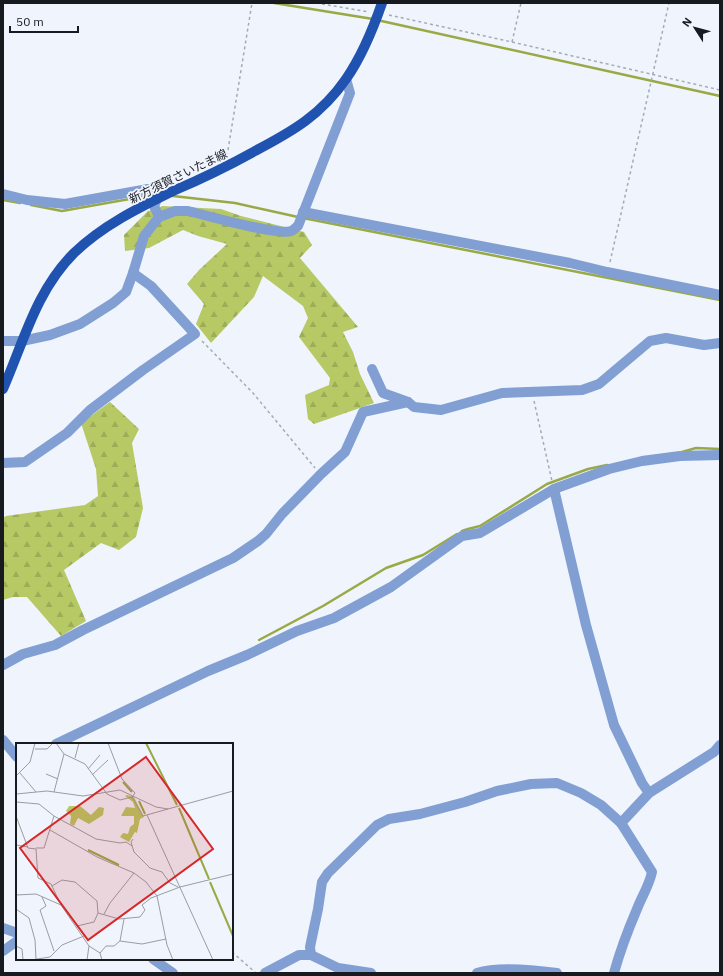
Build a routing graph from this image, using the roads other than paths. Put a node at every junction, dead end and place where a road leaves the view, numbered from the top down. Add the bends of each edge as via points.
1 (382, 3) edge
2 (346, 79) junction
3 (3, 194) edge
4 (157, 199) junction
5 (303, 212) junction
6 (159, 217) junction
7 (133, 273) junction
8 (720, 295) edge
9 (22, 341) junction
10 (3, 342) edge
11 (720, 343) edge
12 (372, 369) dead end
13 (3, 389) edge
14 (408, 402) junction
15 (720, 455) edge
16 (3, 463) edge
17 (554, 489) junction
18 (3, 665) edge
19 (3, 740) edge
20 (58, 743) edge
21 (720, 746) edge
22 (16, 756) edge
23 (649, 793) junction
24 (621, 823) junction
25 (3, 928) edge
26 (16, 933) edge
27 (16, 942) edge
28 (3, 951) edge
29 (310, 955) junction
30 (154, 960) edge
31 (173, 973) edge
32 (265, 973) edge
33 (372, 973) edge
34 (477, 973) edge
35 (557, 973) edge
36 (614, 973) edge

1 - 2 main road, 新方須賀さいたま線 via 365,47
2 - 4 main road, 新方須賀さいたま線 via 325,104 293,131
2 - 5 street via 350,93
3 - 4 street via 27,200 65,204 148,189 156,193
4 - 6 street via 154,206
4 - 9 main road, 新方須賀さいたま線 via 111,224 73,254 44,291
5 - 6 street via 298,226 291,231 282,232 188,211 175,211
5 - 8 street via 570,263
6 - 7 street via 144,236
7 - 9 street via 126,292 80,324 50,335
7 - 16 street via 151,286 195,334 137,374 90,410 67,433 25,462
9 - 10 street
9 - 13 main road, 新方須賀さいたま線
11 - 14 street via 704,345 666,338 650,341 599,384 582,390 502,393 441,410 414,407
12 - 14 street via 383,393
14 - 18 street via 363,412 345,452 282,514 266,534 233,558 55,645 23,654
15 - 17 street via 680,456 642,461 609,469
17 - 20 street via 480,533 462,536 391,587 334,618 297,631 208,671
17 - 23 street via 586,625 614,726
19 - 22 street
21 - 23 street
23 - 24 street
24 - 29 street via 601,805 557,783 530,784 497,791 420,814 389,819 377,825 322,882
24 - 36 street via 652,872 620,951
25 - 26 street
27 - 28 street
29 - 32 street via 298,955
29 - 33 street via 338,968
30 - 31 street
34 - 35 street via 533,970

